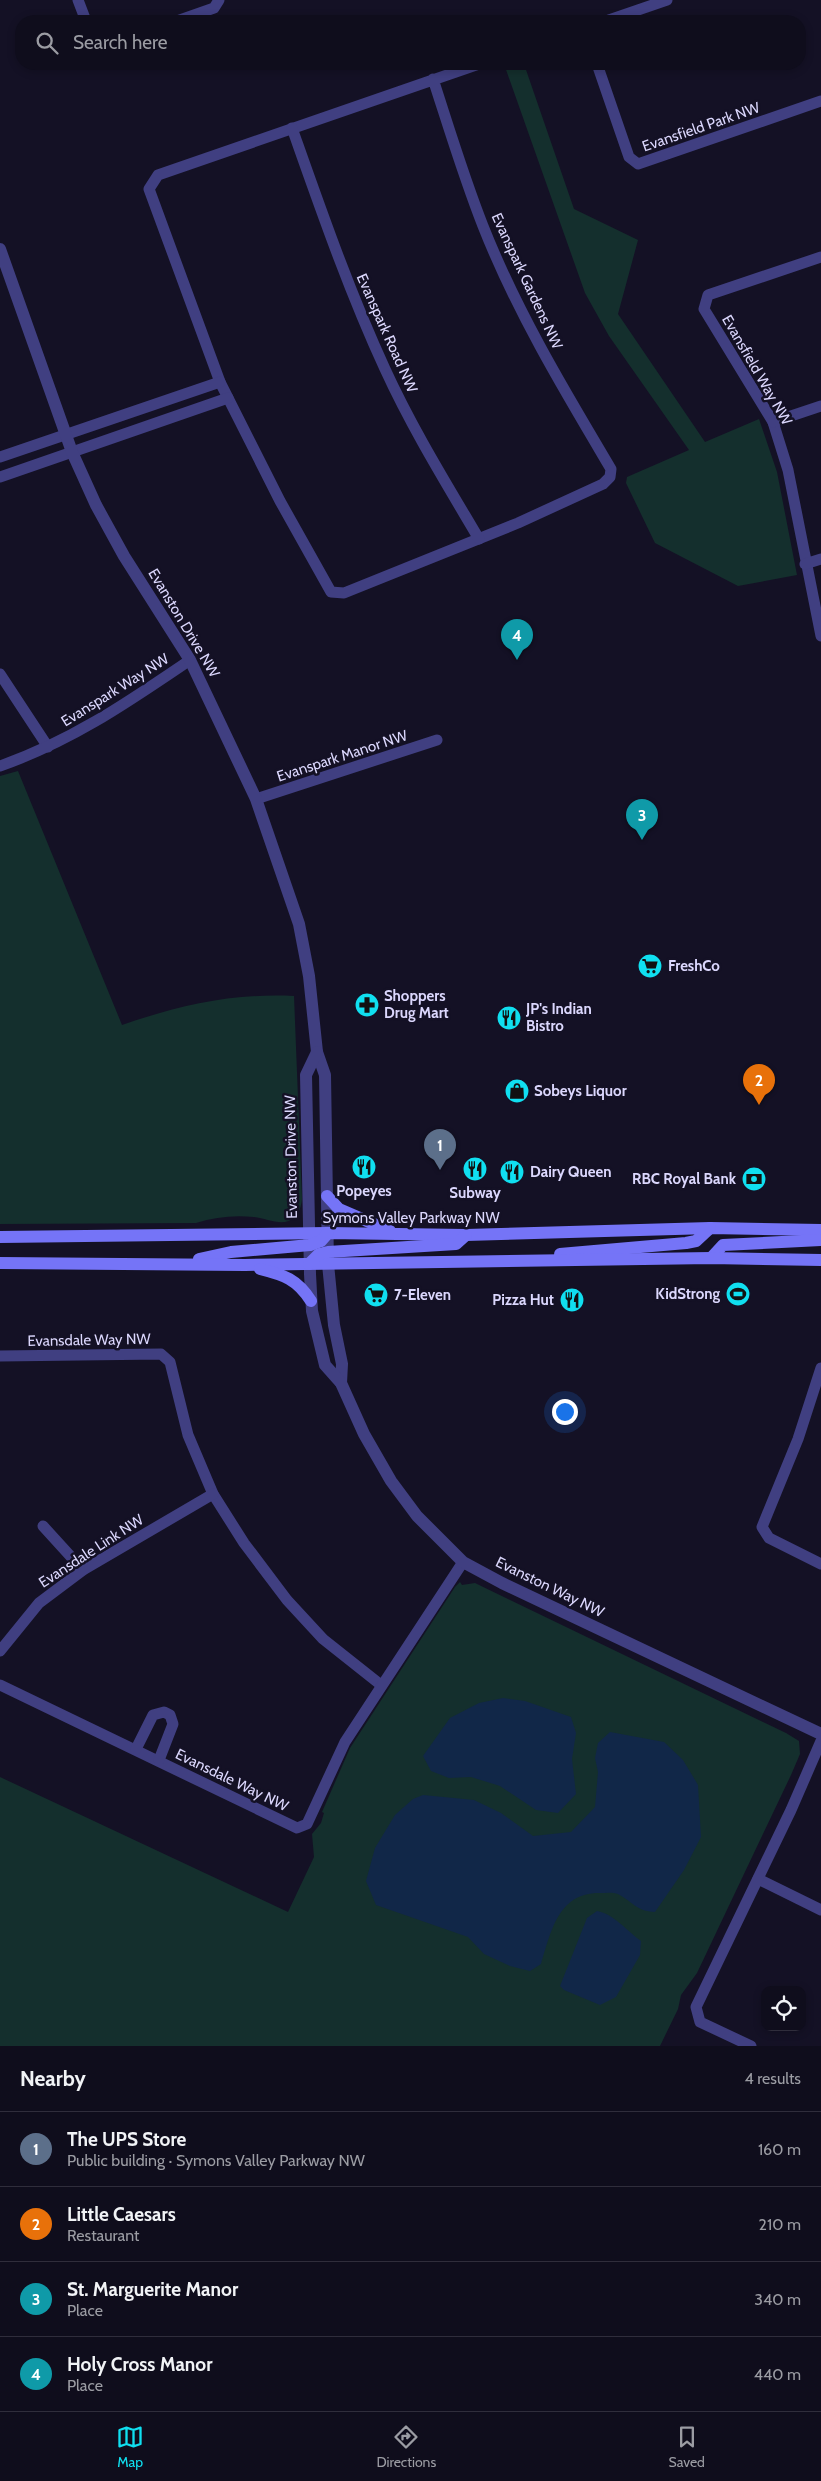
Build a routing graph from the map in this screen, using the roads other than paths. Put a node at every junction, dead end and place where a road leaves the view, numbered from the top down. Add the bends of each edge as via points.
1 (78, 0) edge
2 (219, 0) edge
3 (666, 0) edge
4 (84, 15) edge
5 (194, 15) edge
6 (623, 15) edge
7 (460, 70) edge
8 (599, 70) edge
9 (433, 79) junction
10 (821, 101) edge
11 (292, 128) junction
12 (0, 249) edge
13 (821, 257) edge
14 (220, 382) junction
15 (228, 398) junction
16 (821, 406) edge
17 (773, 422) junction
18 (66, 434) junction
19 (72, 452) junction
20 (0, 457) edge
21 (0, 477) edge
22 (479, 539) junction
23 (821, 558) edge
24 (805, 564) junction
25 (821, 636) edge
26 (190, 660) junction
27 (0, 674) edge
28 (437, 740) dead end
29 (48, 747) junction
30 (0, 766) edge
31 (256, 799) junction
32 (317, 1052) junction
33 (327, 1196) junction
34 (710, 1228) junction
35 (821, 1230) edge
36 (328, 1233) junction
37 (395, 1233) junction
38 (466, 1235) junction
39 (0, 1237) edge
40 (310, 1239) junction
41 (821, 1240) edge
42 (328, 1258) junction
43 (711, 1258) junction
44 (821, 1260) edge
45 (520, 1262) junction
46 (0, 1263) edge
47 (182, 1263) junction
48 (309, 1264) junction
49 (245, 1265) junction
50 (312, 1301) junction
51 (0, 1356) edge
52 (821, 1368) edge
53 (341, 1383) junction
54 (214, 1494) junction
55 (43, 1526) dead end
56 (463, 1562) junction
57 (821, 1564) edge
58 (83, 1570) junction
59 (0, 1651) edge
60 (0, 1685) edge
61 (381, 1685) junction
62 (821, 1734) edge
63 (821, 1741) edge
64 (136, 1749) junction
65 (159, 1760) junction
66 (758, 1879) junction
67 (821, 1910) edge
68 (751, 2046) edge

1 - 4 street
2 - 5 street via 214,8
3 - 6 street
7 - 9 street
8 - 10 street, Evansfield Park NW via 630,157 638,164
9 - 11 street, Evanspark Gardens NW
9 - 22 street, Evanspark Gardens NW via 483,226 511,289 541,350 611,469 604,484
11 - 14 street, Evanspark Gardens NW via 158,175 149,189
11 - 22 street, Evanspark Road NW via 344,274 386,371 424,446
12 - 18 street, Evanston Drive NW
13 - 17 street, Evansfield Way NW via 708,295 704,309
14 - 15 street, Evanspark Gardens NW
14 - 18 street
15 - 19 street
15 - 22 street, Evanspark Gardens NW via 280,501 332,592 344,593
16 - 17 street
17 - 24 street, Evansfield Way NW via 788,470
18 - 19 street, Evanston Drive NW
18 - 20 street
19 - 21 street
19 - 26 street, Evanston Drive NW via 124,556
23 - 24 street
24 - 25 street, Evansfield Way NW
26 - 29 street, Evanspark Way NW via 109,715
26 - 31 street, Evanston Drive NW
27 - 29 street
28 - 31 street, Evanspark Manor NW
29 - 30 street, Evanspark Way NW
31 - 32 street, Evanston Drive NW via 299,924 309,976
32 - 33 street, Evanston Drive NW via 326,1075
32 - 40 street, Evanston Drive NW via 306,1075
33 - 36 street, Evanston Drive NW
33 - 37 main road via 339,1208
34 - 35 main road, Symons Valley Parkway NW
34 - 38 main road, Symons Valley Parkway NW
34 - 45 main road via 696,1241 686,1244 560,1253
36 - 37 main road, Symons Valley Parkway NW
36 - 40 main road via 321,1241
36 - 42 street, Evanston Drive NW
37 - 38 main road, Symons Valley Parkway NW
38 - 42 main road via 456,1244
39 - 40 main road, Symons Valley Parkway NW
40 - 47 main road
40 - 48 street, Evanston Drive NW
41 - 43 main road via 723,1245
42 - 45 main road
42 - 48 main road via 319,1254
42 - 53 street, Evanston Way NW via 334,1324 342,1364
43 - 44 main road
43 - 45 main road
46 - 47 main road
47 - 49 main road
48 - 49 main road
48 - 50 street, Evanston Way NW
49 - 50 main road via 295,1281
50 - 53 street, Evanston Way NW via 325,1365
51 - 54 street, Evansdale Way NW via 160,1354 170,1362 188,1435
52 - 57 street via 798,1439 762,1527 769,1538
53 - 56 street, Evanston Way NW via 390,1480 417,1516
54 - 58 street, Evansdale Link NW
54 - 61 street, Evansdale Way NW via 244,1543 287,1600 335,1649
55 - 58 street
56 - 61 street, Evansdale Way NW
56 - 62 street, Evanston Way NW
58 - 59 street, Evansdale Link NW via 39,1603
60 - 64 street, Evansdale Way NW
61 - 65 street, Evansdale Way NW via 345,1742 308,1824 297,1828
63 - 66 street
64 - 65 street, Evansdale Way NW
64 - 65 street via 154,1715 164,1712 170,1715 173,1724
66 - 67 street
66 - 68 street via 696,2008 700,2022

